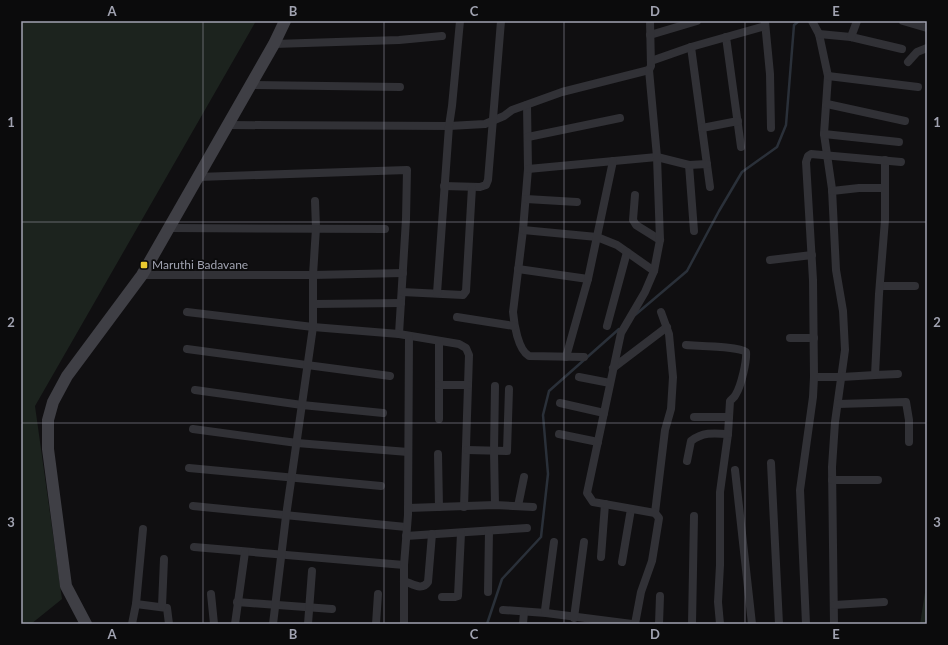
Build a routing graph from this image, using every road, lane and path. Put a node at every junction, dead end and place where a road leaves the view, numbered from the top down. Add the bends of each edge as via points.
1 (285, 21) edge
2 (460, 21) edge
3 (501, 21) edge
4 (650, 21) edge
5 (697, 21) edge
6 (812, 21) edge
7 (857, 21) edge
8 (903, 21) edge
9 (911, 22) edge
10 (765, 24) edge
11 (927, 28) edge
12 (819, 34) junction
13 (650, 35) junction
14 (442, 36) dead end
15 (726, 37) junction
16 (851, 37) junction
17 (274, 44) junction
18 (691, 47) junction
19 (927, 48) edge
20 (902, 49) dead end
21 (651, 60) junction
22 (908, 62) dead end
23 (649, 70) junction
24 (828, 76) junction
25 (251, 85) junction
26 (400, 87) dead end
27 (918, 87) dead end
28 (827, 104) junction
29 (527, 105) junction
30 (620, 118) dead end
31 (738, 121) junction
32 (905, 121) dead end
33 (492, 122) junction
34 (228, 125) junction
35 (449, 126) junction
36 (702, 128) junction
37 (770, 128) dead end
38 (824, 134) junction
39 (528, 137) junction
40 (899, 142) dead end
41 (741, 147) dead end
42 (828, 155) junction
43 (657, 157) junction
44 (885, 160) junction
45 (613, 161) junction
46 (901, 162) dead end
47 (707, 164) junction
48 (689, 165) junction
49 (528, 169) junction
50 (198, 177) junction
51 (444, 186) junction
52 (472, 187) junction
53 (710, 187) dead end
54 (885, 188) junction
55 (832, 191) junction
56 (635, 195) dead end
57 (526, 199) junction
58 (315, 201) dead end
59 (577, 202) dead end
60 (169, 228) junction
61 (316, 228) junction
62 (385, 229) dead end
63 (523, 230) junction
64 (694, 230) dead end
65 (597, 237) junction
66 (660, 240) junction
67 (627, 252) junction
68 (812, 255) junction
69 (770, 260) dead end
70 (518, 269) junction
71 (654, 271) junction
72 (403, 273) junction
73 (142, 275) junction
74 (313, 275) junction
75 (588, 279) junction
76 (880, 286) junction
77 (915, 286) dead end
78 (402, 292) junction
79 (437, 293) junction
80 (314, 304) junction
81 (401, 304) junction
82 (188, 312) dead end
83 (661, 312) dead end
84 (457, 317) dead end
85 (514, 326) junction
86 (607, 326) dead end
87 (313, 327) junction
88 (667, 327) junction
89 (399, 334) junction
90 (409, 336) junction
91 (790, 338) dead end
92 (814, 338) junction
93 (439, 341) junction
94 (686, 345) dead end
95 (187, 349) dead end
96 (566, 357) junction
97 (584, 358) dead end
98 (308, 365) junction
99 (613, 368) junction
100 (898, 374) dead end
101 (875, 375) junction
102 (390, 376) dead end
103 (579, 377) dead end
104 (814, 377) junction
105 (842, 377) junction
106 (610, 383) junction
107 (439, 385) junction
108 (468, 385) junction
109 (495, 386) dead end
110 (510, 389) dead end
111 (195, 390) dead end
112 (560, 403) dead end
113 (838, 404) junction
114 (302, 405) junction
115 (383, 413) dead end
116 (604, 413) junction
117 (694, 417) dead end
118 (729, 417) junction
119 (439, 418) dead end
120 (193, 429) dead end
121 (559, 434) dead end
122 (728, 434) junction
123 (598, 442) junction
124 (909, 442) dead end
125 (297, 443) junction
126 (467, 450) junction
127 (494, 451) junction
128 (408, 452) junction
129 (438, 454) dead end
130 (687, 461) dead end
131 (771, 463) dead end
132 (189, 468) dead end
133 (735, 470) dead end
134 (524, 477) dead end
135 (292, 478) junction
136 (832, 480) junction
137 (878, 480) dead end
138 (381, 486) dead end
139 (604, 504) junction
140 (495, 505) junction
141 (193, 506) dead end
142 (518, 506) junction
143 (439, 507) junction
144 (464, 507) junction
145 (533, 507) dead end
146 (408, 508) junction
147 (631, 509) junction
148 (655, 513) junction
149 (286, 516) junction
150 (694, 516) dead end
151 (406, 527) junction
152 (527, 528) dead end
153 (143, 529) dead end
154 (489, 531) junction
155 (461, 532) junction
156 (432, 534) junction
157 (406, 536) junction
158 (554, 542) dead end
159 (584, 542) dead end
160 (194, 547) dead end
161 (245, 552) junction
162 (281, 555) junction
163 (602, 557) dead end
164 (164, 559) dead end
165 (622, 562) dead end
166 (404, 565) junction
167 (312, 571) dead end
168 (404, 581) junction
169 (488, 592) dead end
170 (211, 594) dead end
171 (378, 594) dead end
172 (660, 596) dead end
173 (442, 597) dead end
174 (237, 602) junction
175 (884, 602) dead end
176 (136, 604) junction
177 (275, 605) junction
178 (834, 605) junction
179 (162, 606) junction
180 (310, 608) junction
181 (332, 609) dead end
182 (504, 610) dead end
183 (524, 612) junction
184 (546, 614) junction
185 (574, 618) junction
186 (558, 620) edge
187 (86, 624) edge
188 (132, 624) edge
189 (169, 624) edge
190 (214, 624) edge
191 (235, 624) edge
192 (273, 624) edge
193 (308, 624) edge
194 (376, 624) edge
195 (404, 624) edge
196 (522, 624) edge
197 (632, 624) edge
198 (635, 624) edge
199 (659, 624) edge
200 (692, 624) edge
201 (720, 624) edge
202 (752, 624) edge
203 (779, 624) edge
204 (806, 624) edge
205 (834, 624) edge

1 - 17 street
2 - 35 street
3 - 33 street
4 - 13 street
5 - 13 street
6 - 12 street
7 - 16 street
8 - 9 street
9 - 11 street
10 - 15 street
10 - 37 street via 770,74
12 - 16 street
12 - 24 street
13 - 21 street
14 - 17 street
15 - 18 street
15 - 31 street
16 - 20 street
17 - 25 street
18 - 21 street
18 - 36 street
19 - 22 street via 917,52
21 - 23 street
23 - 29 street via 562,92
23 - 43 street
24 - 27 street
24 - 28 street
25 - 26 street
25 - 34 street
28 - 32 street
28 - 38 street
29 - 33 street via 512,110
29 - 39 street
30 - 39 street
31 - 36 street
31 - 41 street
33 - 35 street
33 - 52 street via 488,180 486,185
34 - 35 street
34 - 50 street
35 - 51 street
36 - 47 street
38 - 40 street
38 - 42 street
39 - 49 street
42 - 44 street
42 - 55 street
42 - 68 street via 811,154 806,162
43 - 45 street
43 - 48 street
43 - 66 street
44 - 46 street
44 - 54 street
45 - 49 street
45 - 65 street
47 - 48 street
47 - 53 street
48 - 64 street
49 - 57 street
50 - 60 street
50 - 72 street via 407,170
51 - 52 street
51 - 79 street
52 - 79 street via 466,290 463,295
54 - 55 street
54 - 76 street
55 - 105 street via 836,270 843,311
56 - 66 street via 632,220
57 - 59 street
57 - 63 street
58 - 61 street
60 - 61 street
60 - 73 street
61 - 62 street
61 - 74 street
63 - 65 street
63 - 70 street
65 - 67 street
65 - 75 street
66 - 71 street
67 - 71 street
67 - 86 street
68 - 69 street
68 - 92 street
70 - 75 street
70 - 85 street
71 - 99 street via 621,333
72 - 74 street
72 - 78 street
73 - 74 street
73 - 187 street via 61,384 48,420 48,449 66,586
74 - 80 street
75 - 96 street
76 - 77 street
76 - 101 street
78 - 79 street
78 - 81 street
80 - 81 street
80 - 87 street
81 - 89 street
82 - 87 street
83 - 88 street
84 - 85 street
85 - 96 street via 524,354
87 - 89 street
87 - 98 street
88 - 99 street
88 - 148 street via 672,358 672,410 665,430
89 - 90 street
90 - 93 street
90 - 128 street
91 - 92 street
92 - 104 street
93 - 107 street
93 - 108 street via 459,344 466,348 469,355
94 - 118 street via 730,348 746,352 738,390 730,401
95 - 98 street
96 - 97 street
98 - 102 street
98 - 114 street
99 - 106 street
100 - 101 street
101 - 105 street
103 - 106 street
104 - 105 street
104 - 204 street via 800,490
105 - 113 street
106 - 116 street
107 - 108 street
107 - 119 street
108 - 126 street
109 - 127 street
110 - 127 street via 507,451
111 - 114 street
112 - 116 street
113 - 124 street via 906,402
113 - 136 street
114 - 115 street
114 - 125 street
116 - 123 street
117 - 118 street
118 - 122 street
120 - 125 street
121 - 123 street
122 - 130 street via 699,435 691,441
122 - 201 street via 720,492
123 - 139 street via 587,493 593,502
125 - 128 street
125 - 135 street
126 - 127 street
126 - 144 street
127 - 140 street
128 - 146 street
129 - 143 street
131 - 203 street
132 - 135 street
133 - 202 street
134 - 142 street
135 - 138 street
135 - 149 street
136 - 137 street
136 - 178 street
139 - 147 street
139 - 163 street
140 - 142 street
140 - 144 street
141 - 149 street
142 - 145 street
143 - 144 street
143 - 146 street
146 - 151 street
147 - 148 street
147 - 165 street
148 - 198 street via 659,518 655,547 641,592
149 - 151 street
149 - 162 street
150 - 200 street
151 - 157 street
152 - 154 street
153 - 176 street
154 - 155 street
154 - 169 street
155 - 156 street
155 - 173 street via 458,596
156 - 157 street
156 - 168 street via 428,582 421,587
157 - 166 street
158 - 184 street
159 - 185 street
160 - 161 street
161 - 162 street
161 - 174 street
162 - 166 street
162 - 177 street
164 - 179 street
166 - 168 street
167 - 180 street
168 - 195 street
170 - 190 street
171 - 194 street
172 - 199 street
174 - 177 street
174 - 191 street
175 - 178 street
176 - 179 street
176 - 188 street
177 - 180 street
177 - 192 street
178 - 205 street
179 - 189 street via 167,608
180 - 181 street
180 - 193 street
182 - 183 street
183 - 184 street
183 - 196 street
184 - 186 street
185 - 186 street
185 - 197 street

